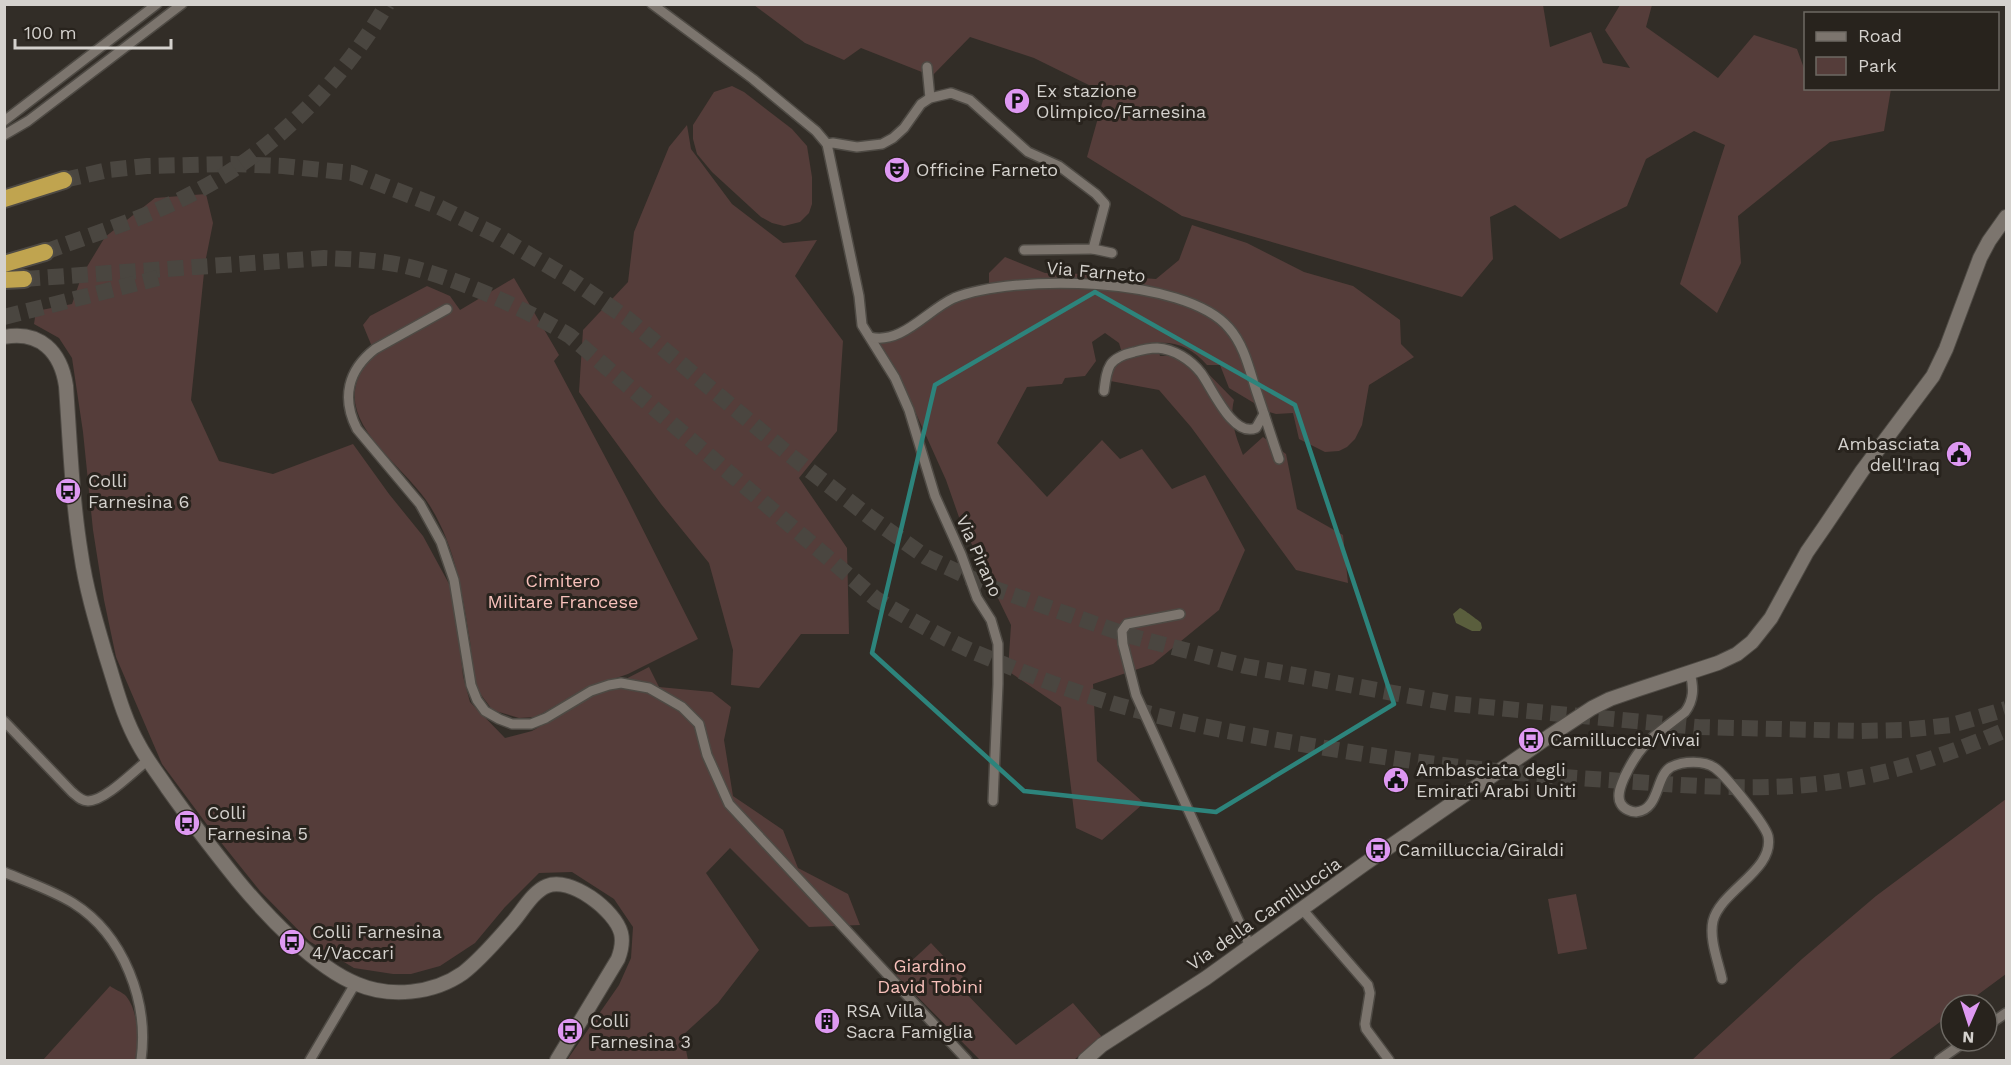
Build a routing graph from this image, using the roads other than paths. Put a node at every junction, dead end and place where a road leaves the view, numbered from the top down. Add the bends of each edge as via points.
1 (157, 4) edge
2 (182, 4) edge
3 (652, 4) edge
4 (927, 67) dead end
5 (930, 98) junction
6 (4, 121) edge
7 (4, 135) edge
8 (828, 144) junction
9 (64, 180) tunnel mouth
10 (30, 190) junction
11 (4, 194) edge
12 (4, 199) edge
13 (2007, 217) edge
14 (1093, 249) junction
15 (1024, 250) dead end
16 (45, 252) tunnel mouth
17 (1112, 253) dead end
18 (4, 264) edge
19 (24, 279) tunnel mouth
20 (4, 280) edge
21 (447, 309) dead end
22 (4, 337) edge
23 (870, 337) junction
24 (1104, 391) dead end
25 (1264, 414) junction
26 (1279, 459) dead end
27 (1180, 614) dead end
28 (1690, 673) junction
29 (4, 721) edge
30 (148, 760) junction
31 (993, 801) dead end
32 (4, 872) edge
33 (1302, 909) junction
34 (1250, 946) junction
35 (1722, 979) dead end
36 (355, 984) junction
37 (141, 1060) edge
38 (310, 1060) edge
39 (557, 1060) edge
40 (967, 1060) edge
41 (1085, 1060) edge
42 (1389, 1060) edge

1 - 6 street
2 - 7 street
3 - 8 street via 753,79
4 - 5 street
5 - 8 street via 904,128 882,144
5 - 14 street via 951,93 966,98 1028,152 1059,166 1103,200 1106,207
8 - 23 street, Via Pirano via 862,325
9 - 10 highway
10 - 11 highway
10 - 12 highway
13 - 28 main road, Via della Camilluccia via 1980,258 1933,376 1825,525 1771,618 1737,654
14 - 15 street
14 - 17 street
16 - 18 highway
19 - 20 highway
21 - 40 street via 366,356 353,376 348,404 357,429 420,504 441,542 454,580 471,685 480,704 489,714 506,722 531,724 591,692 621,683 648,688 682,707 699,724 707,755 729,804
22 - 30 main road via 24,335 40,341 56,356 63,370 86,583 122,707
23 - 25 street, Via Farneto via 900,333 942,304 963,295 1014,284 1075,282 1156,294 1207,310 1227,325 1240,343
23 - 31 street, Via Pirano via 909,410 935,496 998,644
24 - 25 street via 1107,370 1115,359 1158,348 1193,365 1227,414 1244,429 1256,428
25 - 26 street, Via Farneto
27 - 34 street via 1127,624 1122,631 1123,644 1136,696
28 - 33 main road, Via della Camilluccia via 1592,708
28 - 35 street via 1693,693 1689,706 1642,747 1622,782 1619,798 1627,809 1641,811 1653,800 1669,768 1705,764 1717,769 1765,828 1768,845 1764,858 1714,918 1712,936
29 - 30 street via 83,800 102,797
30 - 36 main road via 254,900 310,952
32 - 37 street via 74,903 125,958 142,1021
33 - 34 main road, Via della Camilluccia
33 - 42 street via 1368,985 1366,1029
34 - 41 main road, Via della Camilluccia
36 - 38 street
36 - 39 main road via 406,992 448,981 483,955 540,890 555,884 569,885 611,915 622,940 618,958

